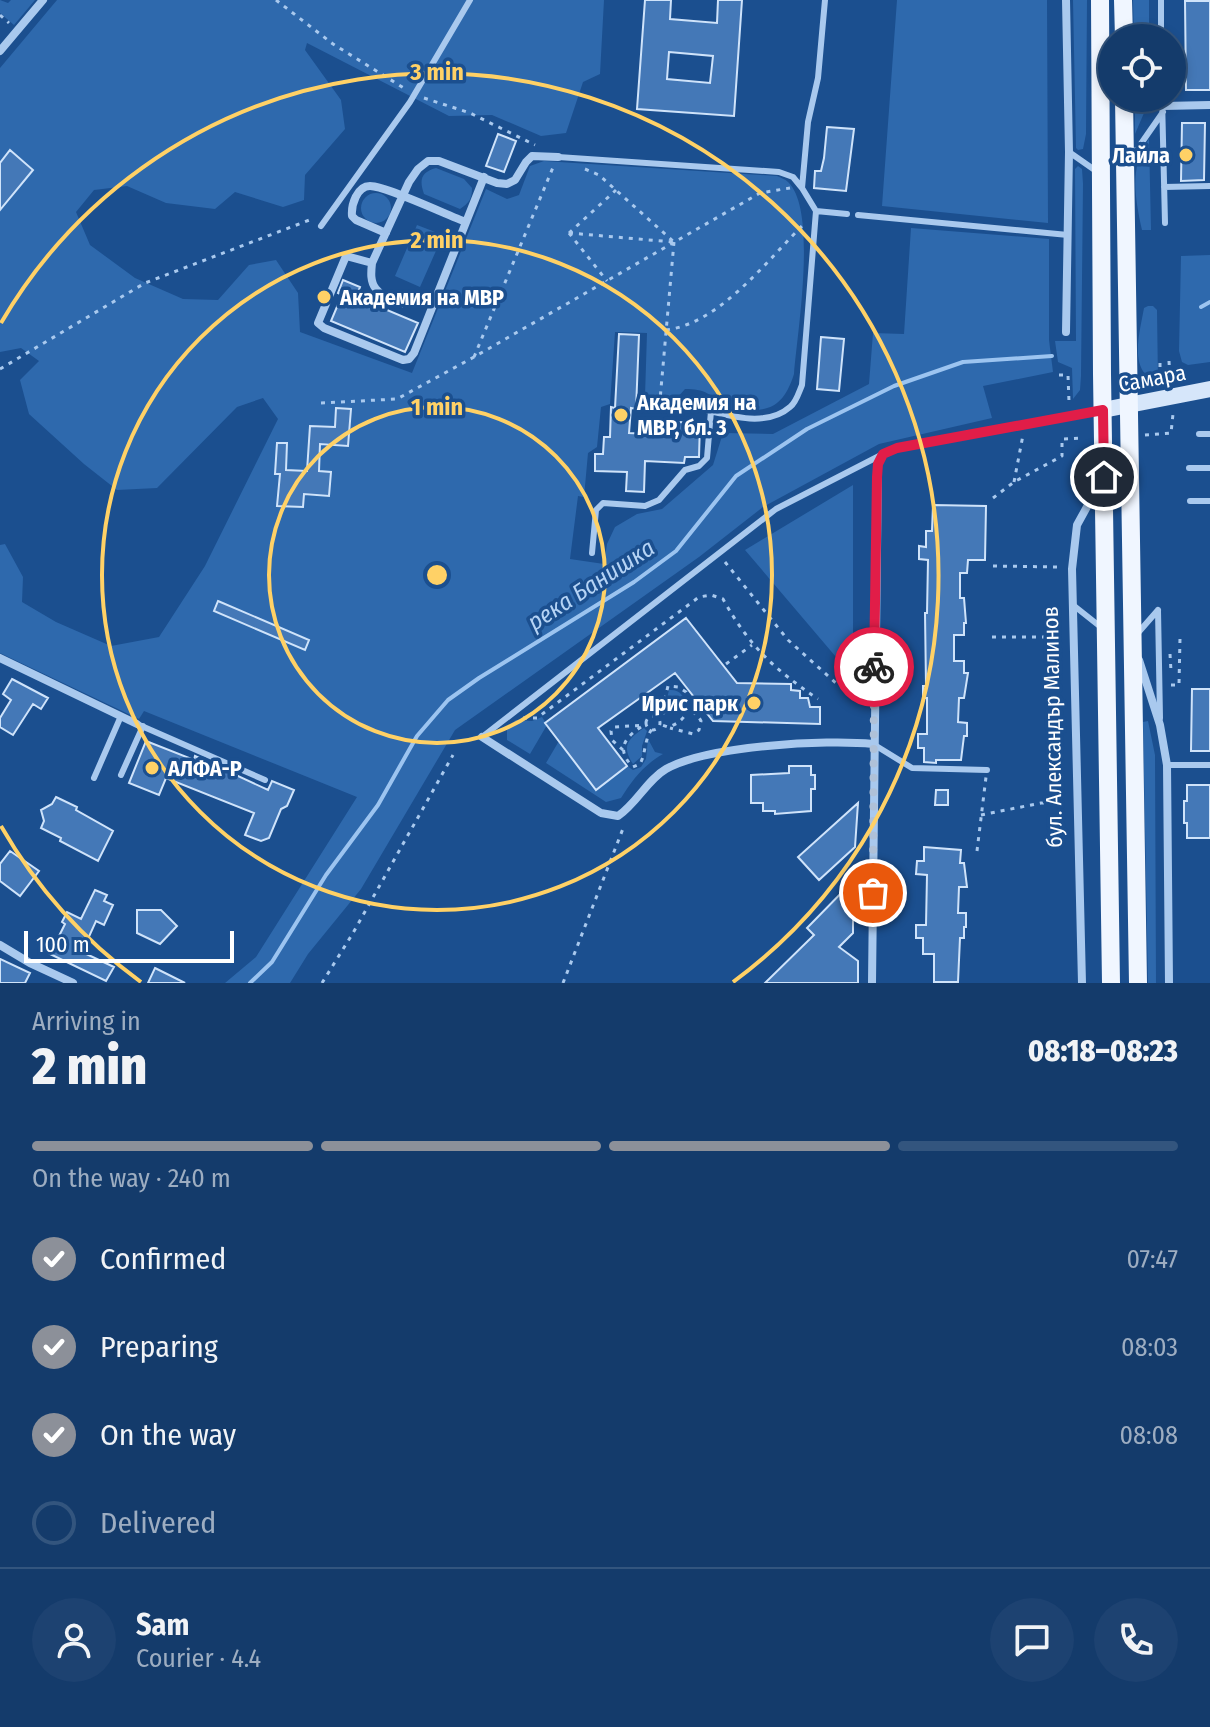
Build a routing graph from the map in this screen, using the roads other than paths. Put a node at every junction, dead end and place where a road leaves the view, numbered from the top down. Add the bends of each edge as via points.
1 (43, 0) edge
2 (470, 0) edge
3 (825, 0) edge
4 (1066, 0) edge
5 (1100, 0) edge
6 (1123, 0) edge
7 (1161, 0) edge
8 (1124, 24) edge
9 (1161, 24) edge
10 (0, 51) edge
11 (1186, 105) edge
12 (1210, 105) edge
13 (1124, 112) edge
14 (1159, 112) edge
15 (1163, 112) edge
16 (1069, 152) junction
17 (558, 157) joint
18 (1102, 175) junction
19 (484, 177) junction
20 (1125, 177) junction
21 (1210, 186) edge
22 (1164, 187) junction
23 (802, 188) junction
24 (402, 197) junction
25 (816, 211) junction
26 (847, 214) dead end
27 (858, 215) dead end
28 (466, 222) junction
29 (1165, 223) dead end
30 (321, 226) dead end
31 (386, 233) junction
32 (1068, 235) junction
33 (372, 263) junction
34 (437, 294) junction
35 (1066, 332) dead end
36 (1210, 389) edge
37 (1128, 405) junction
38 (690, 406) road end
39 (1103, 410) junction
40 (711, 411) junction
41 (1199, 434) dead end
42 (1210, 434) edge
43 (883, 454) junction
44 (1189, 468) dead end
45 (1210, 468) edge
46 (1104, 477) junction
47 (1190, 501) dead end
48 (1210, 501) edge
49 (592, 553) dead end
50 (1073, 604) junction
51 (1086, 616) junction
52 (1105, 630) junction
53 (1073, 631) junction
54 (1132, 640) junction
55 (0, 658) edge
56 (121, 716) junction
57 (140, 725) junction
58 (1160, 725) junction
59 (482, 737) joint
60 (873, 744) junction
61 (1167, 765) junction
62 (1210, 765) edge
63 (987, 770) road end
64 (121, 775) dead end
65 (94, 778) dead end
66 (265, 780) dead end
67 (0, 945) edge
68 (73, 983) edge
69 (872, 983) edge
70 (1082, 983) edge
71 (1111, 983) edge
72 (1138, 983) edge
73 (1169, 983) edge

1 - 10 street
2 - 30 lane via 410,102
3 - 23 lane
4 - 16 street
5 - 18 main road
6 - 8 main road
7 - 9 lane
11 - 12 street
13 - 20 main road
14 - 20 lane
15 - 22 lane
16 - 18 lane
16 - 32 street
17 - 19 street via 532,156 507,184
17 - 23 lane via 779,172
18 - 39 main road
19 - 24 street via 428,161
19 - 28 street
20 - 37 main road
21 - 22 lane
22 - 29 lane
23 - 25 lane
24 - 28 street
24 - 31 street
24 - 31 street via 369,186 361,189 351,207 356,220
25 - 26 lane
25 - 40 lane via 802,385 792,406 772,417
27 - 32 lane
28 - 34 street
31 - 33 street
32 - 35 street
33 - 34 street via 374,288 386,297 410,306
33 - 34 street via 351,256 342,260 319,317 324,328 409,359
36 - 37 street, Самара
37 - 39 street, Самара
37 - 54 main road
38 - 40 lane
39 - 43 street
39 - 46 main road
40 - 49 lane via 707,458 685,470 659,500 645,506 603,503 596,510
41 - 42 lane
43 - 59 lane via 776,509
43 - 60 street via 877,477
44 - 45 lane
46 - 50 street, бул. Александър Малинов via 1077,525
46 - 52 main road
47 - 48 lane
50 - 51 lane
50 - 53 street, бул. Александър Малинов
51 - 52 lane
51 - 53 lane
52 - 71 main road
53 - 70 street, бул. Александър Малинов
54 - 58 street
54 - 58 lane via 1158,610
54 - 72 main road
55 - 56 street
56 - 57 street
56 - 65 lane
57 - 64 lane
57 - 66 lane
58 - 61 street
59 - 60 street via 601,813 618,816 663,770 686,760 745,749
60 - 63 lane via 912,768
60 - 69 street
61 - 62 lane
61 - 73 street
67 - 68 street

